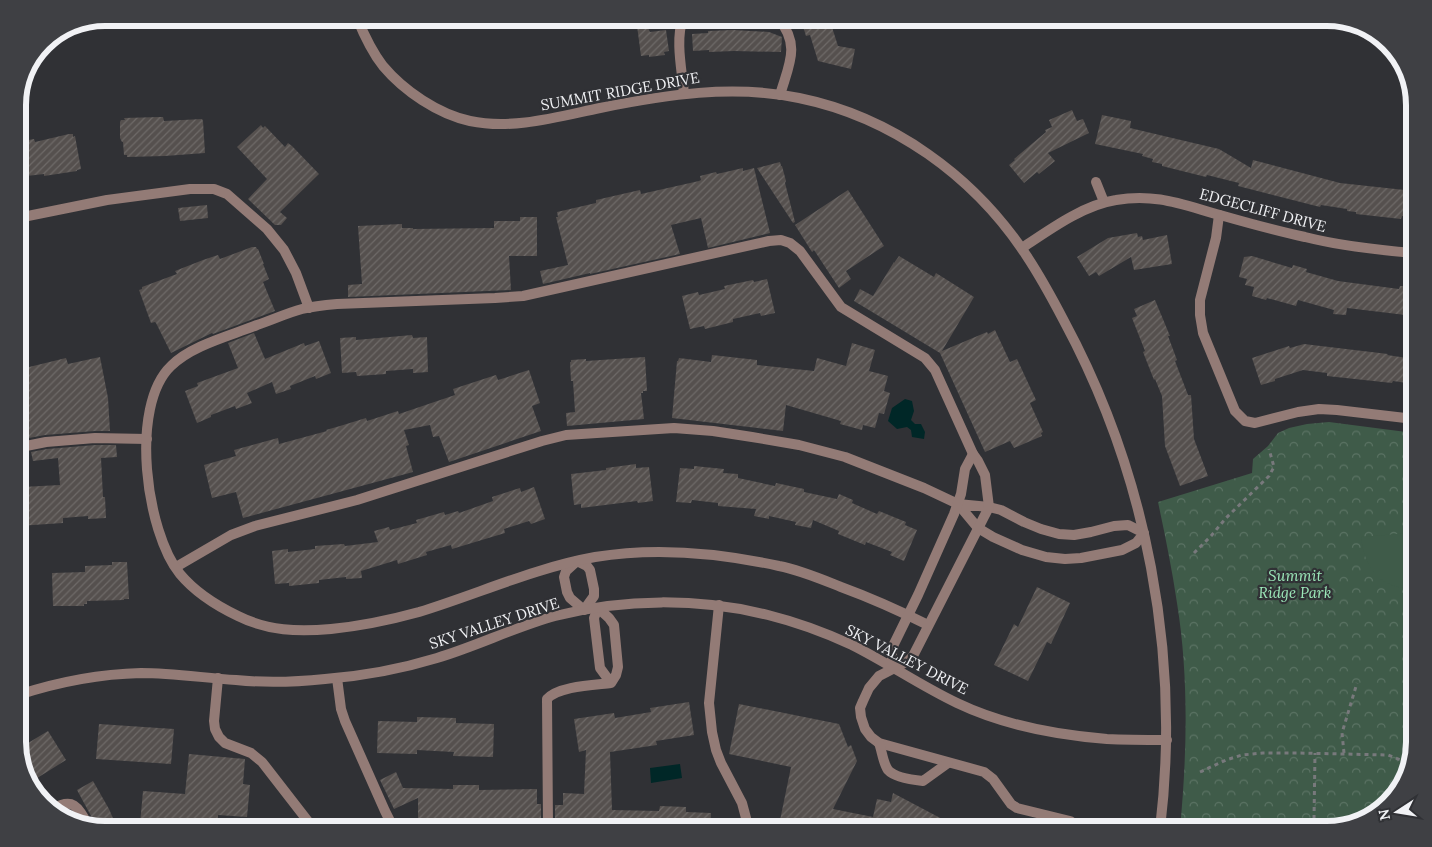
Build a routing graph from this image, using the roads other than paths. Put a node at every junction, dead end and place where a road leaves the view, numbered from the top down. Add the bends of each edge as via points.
1 (361, 26) edge
2 (680, 26) edge
3 (785, 26) edge
4 (684, 94) junction
5 (780, 95) junction
6 (1096, 182) dead end
7 (1104, 202) junction
8 (1219, 215) junction
9 (26, 216) edge
10 (1022, 248) junction
11 (1406, 253) edge
12 (309, 308) junction
13 (1406, 418) edge
14 (147, 439) junction
15 (26, 446) dead end
16 (973, 454) junction
17 (958, 504) junction
18 (989, 507) junction
19 (978, 528) junction
20 (1144, 533) junction
21 (577, 561) junction
22 (176, 567) junction
23 (719, 606) junction
24 (598, 608) junction
25 (584, 610) junction
26 (908, 615) junction
27 (928, 625) junction
28 (892, 668) junction
29 (218, 678) junction
30 (338, 678) junction
31 (611, 683) junction
32 (26, 692) edge
33 (1167, 740) junction
34 (880, 743) junction
35 (948, 763) junction
36 (60, 806) edge
37 (84, 818) edge
38 (307, 821) edge
39 (390, 821) edge
40 (548, 821) edge
41 (746, 821) edge
42 (1070, 821) edge
43 (1161, 821) edge

1 - 4 street, SUMMIT RIDGE DRIVE via 384,66 401,84 446,113 468,120 516,124
2 - 4 street
3 - 5 street via 792,44 792,54
4 - 5 street, SUMMIT RIDGE DRIVE via 730,91
5 - 10 street, SUMMIT RIDGE DRIVE via 820,103 855,115 912,142 962,179
6 - 7 street
7 - 8 street, EDGECLIFF DRIVE via 1152,198 1178,202
7 - 10 street, EDGECLIFF DRIVE
8 - 11 street, EDGECLIFF DRIVE via 1334,244
8 - 13 street via 1200,300 1200,315 1235,411 1245,421 1255,423 1319,409
9 - 12 street via 107,200 214,189 227,194 267,229 284,250
10 - 20 street, SUMMIT RIDGE DRIVE via 1072,335 1109,418 1126,465
12 - 14 street via 202,346 181,357 160,381 152,402
12 - 16 street via 522,296 781,240 800,252 841,307 925,358 935,370
14 - 15 street via 95,438
14 - 22 street via 147,466 157,528
16 - 17 street via 965,469
16 - 18 street via 985,475
17 - 18 street
17 - 19 street
17 - 22 street via 886,472 799,445 674,428 566,435 357,500 231,534
17 - 26 street
18 - 19 street
18 - 20 street via 1059,534 1074,535 1128,525
19 - 20 street via 1022,550 1066,559 1122,550 1136,543
19 - 27 street
20 - 33 street, SUMMIT RIDGE DRIVE via 1163,648
21 - 22 street via 386,620 311,631 283,630 238,616 195,589
21 - 25 street via 590,570 594,589 594,596
21 - 25 street via 564,577 570,598
21 - 26 street via 670,552 743,559 781,566 823,580
23 - 24 street, SKY VALLEY DRIVE via 658,602
23 - 28 street, SKY VALLEY DRIVE via 770,615 807,627 852,645
23 - 41 street via 709,703 712,732 720,763 742,803
24 - 25 street, SKY VALLEY DRIVE
24 - 31 street via 594,618 600,668
24 - 31 street via 614,625 618,667
25 - 30 street, SKY VALLEY DRIVE via 526,625 438,658
26 - 27 street
26 - 28 street via 894,644
27 - 28 street via 913,656
28 - 33 street, SKY VALLEY DRIVE via 958,704 1025,727 1110,739
28 - 34 street via 869,688 860,708 865,729
29 - 30 street, SKY VALLEY DRIVE via 270,682
29 - 32 street, SKY VALLEY DRIVE via 164,674 109,675 80,678
29 - 38 street via 214,721 219,737 225,743 252,753 262,762
30 - 39 street via 345,721
31 - 40 street via 567,689 551,694 547,699
33 - 43 street, SUMMIT RIDGE DRIVE
34 - 35 street
34 - 35 street via 888,770 895,775 923,780
35 - 42 street via 984,772 1017,808
36 - 37 street via 68,803 75,805

